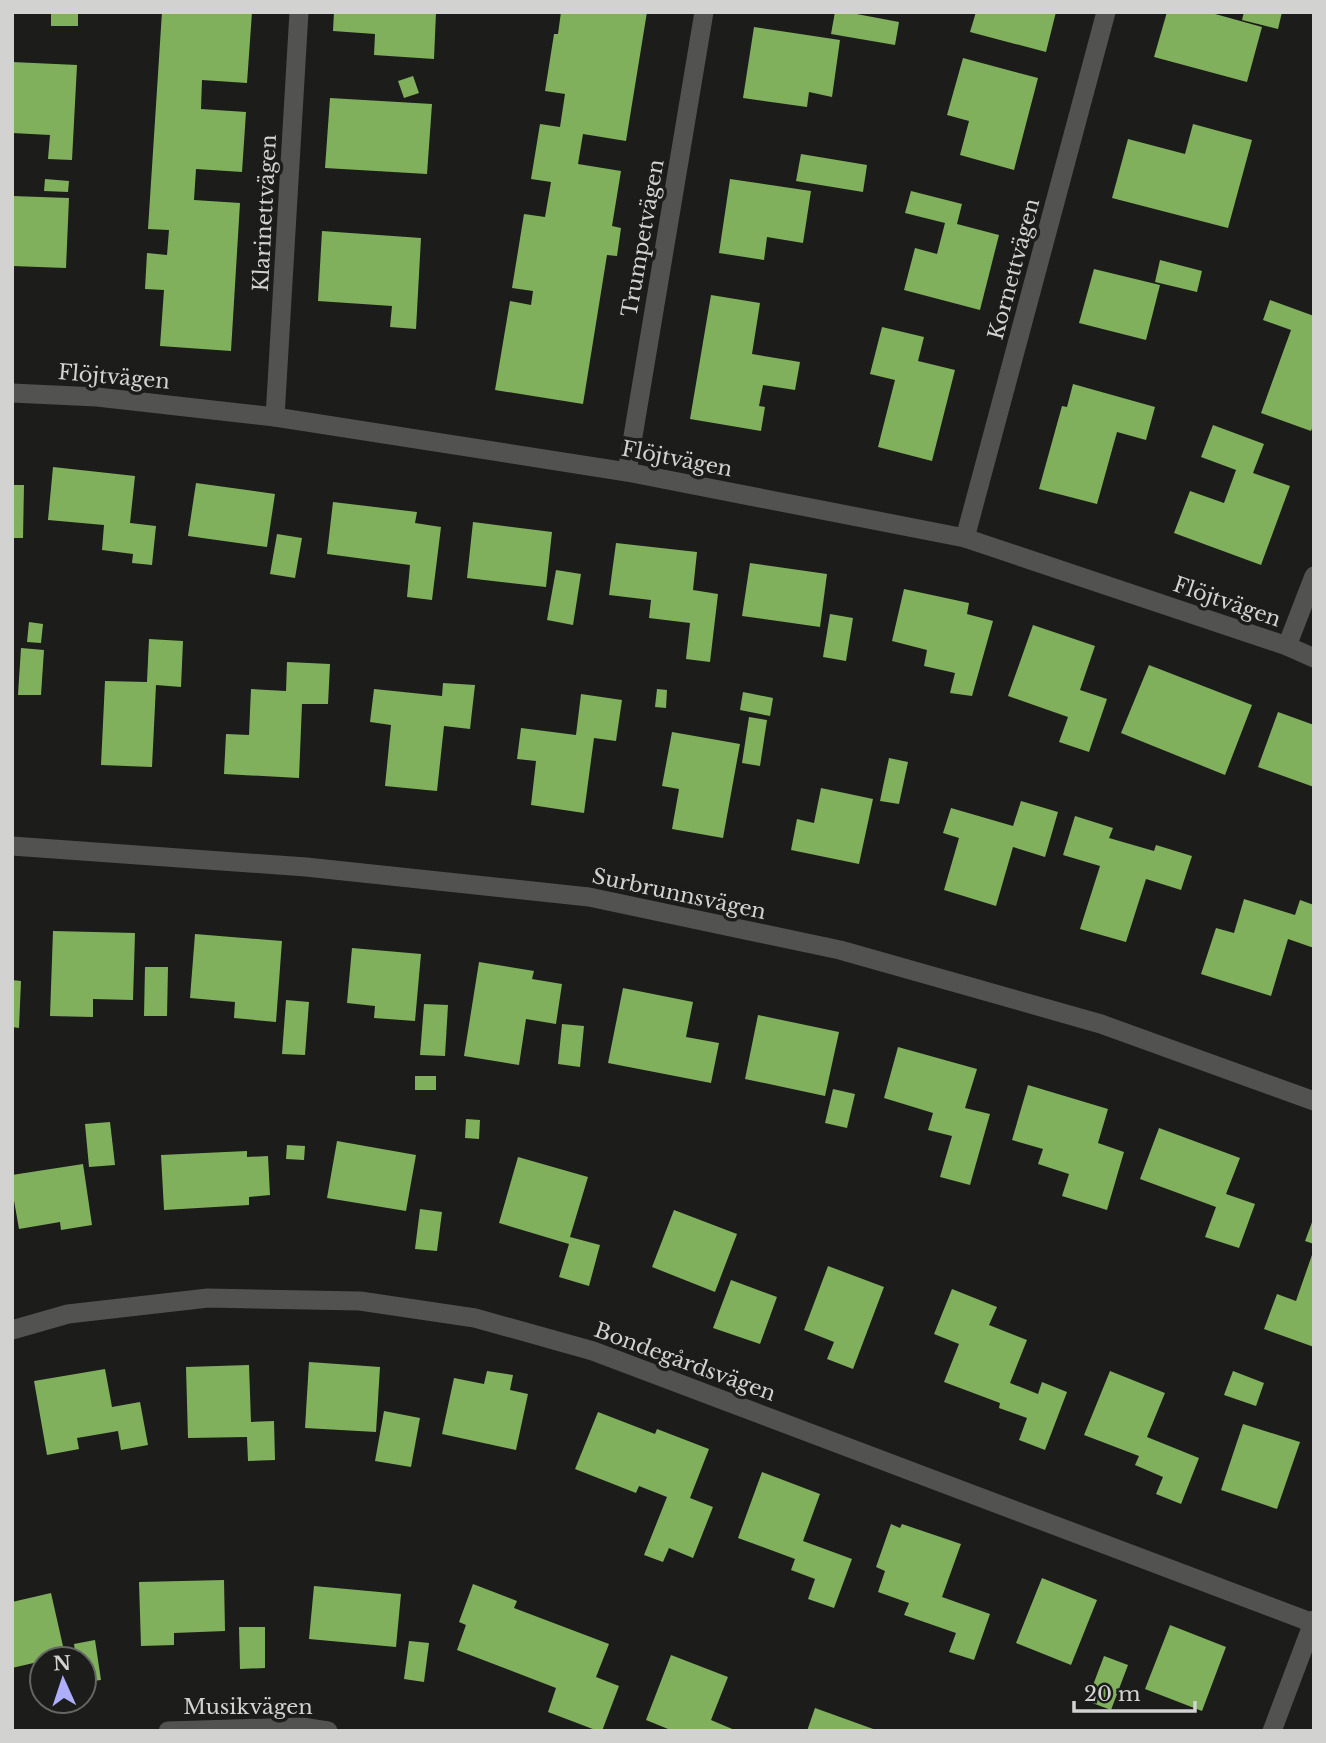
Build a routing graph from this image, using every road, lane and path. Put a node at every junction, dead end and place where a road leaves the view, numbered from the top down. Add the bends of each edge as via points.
1 (299, 12) edge
2 (704, 12) edge
3 (1107, 12) edge
4 (12, 393) edge
5 (275, 417) junction
6 (627, 472) junction
7 (965, 538) junction
8 (1314, 576) edge
9 (1287, 646) junction
10 (1314, 657) edge
11 (12, 846) edge
12 (1314, 1101) edge
13 (12, 1330) edge
14 (1313, 1622) edge
15 (168, 1731) edge
16 (328, 1731) edge
17 (1272, 1731) edge

1 - 5 street, Klarinettvägen
2 - 6 street, Trumpetvägen
3 - 7 street, Kornettvägen
4 - 5 street, Flöjtvägen via 97,397
5 - 6 street, Flöjtvägen
6 - 7 street, Flöjtvägen
7 - 9 street, Flöjtvägen
8 - 9 street
9 - 10 street, Flöjtvägen
11 - 12 street, Surbrunnsvägen via 306,867 589,897 866,957 1101,1024
13 - 14 street, Bondegårdsvägen via 68,1314 208,1298 360,1301 475,1318 593,1351
14 - 17 street
15 - 16 street, Musikvägen via 303,1727

